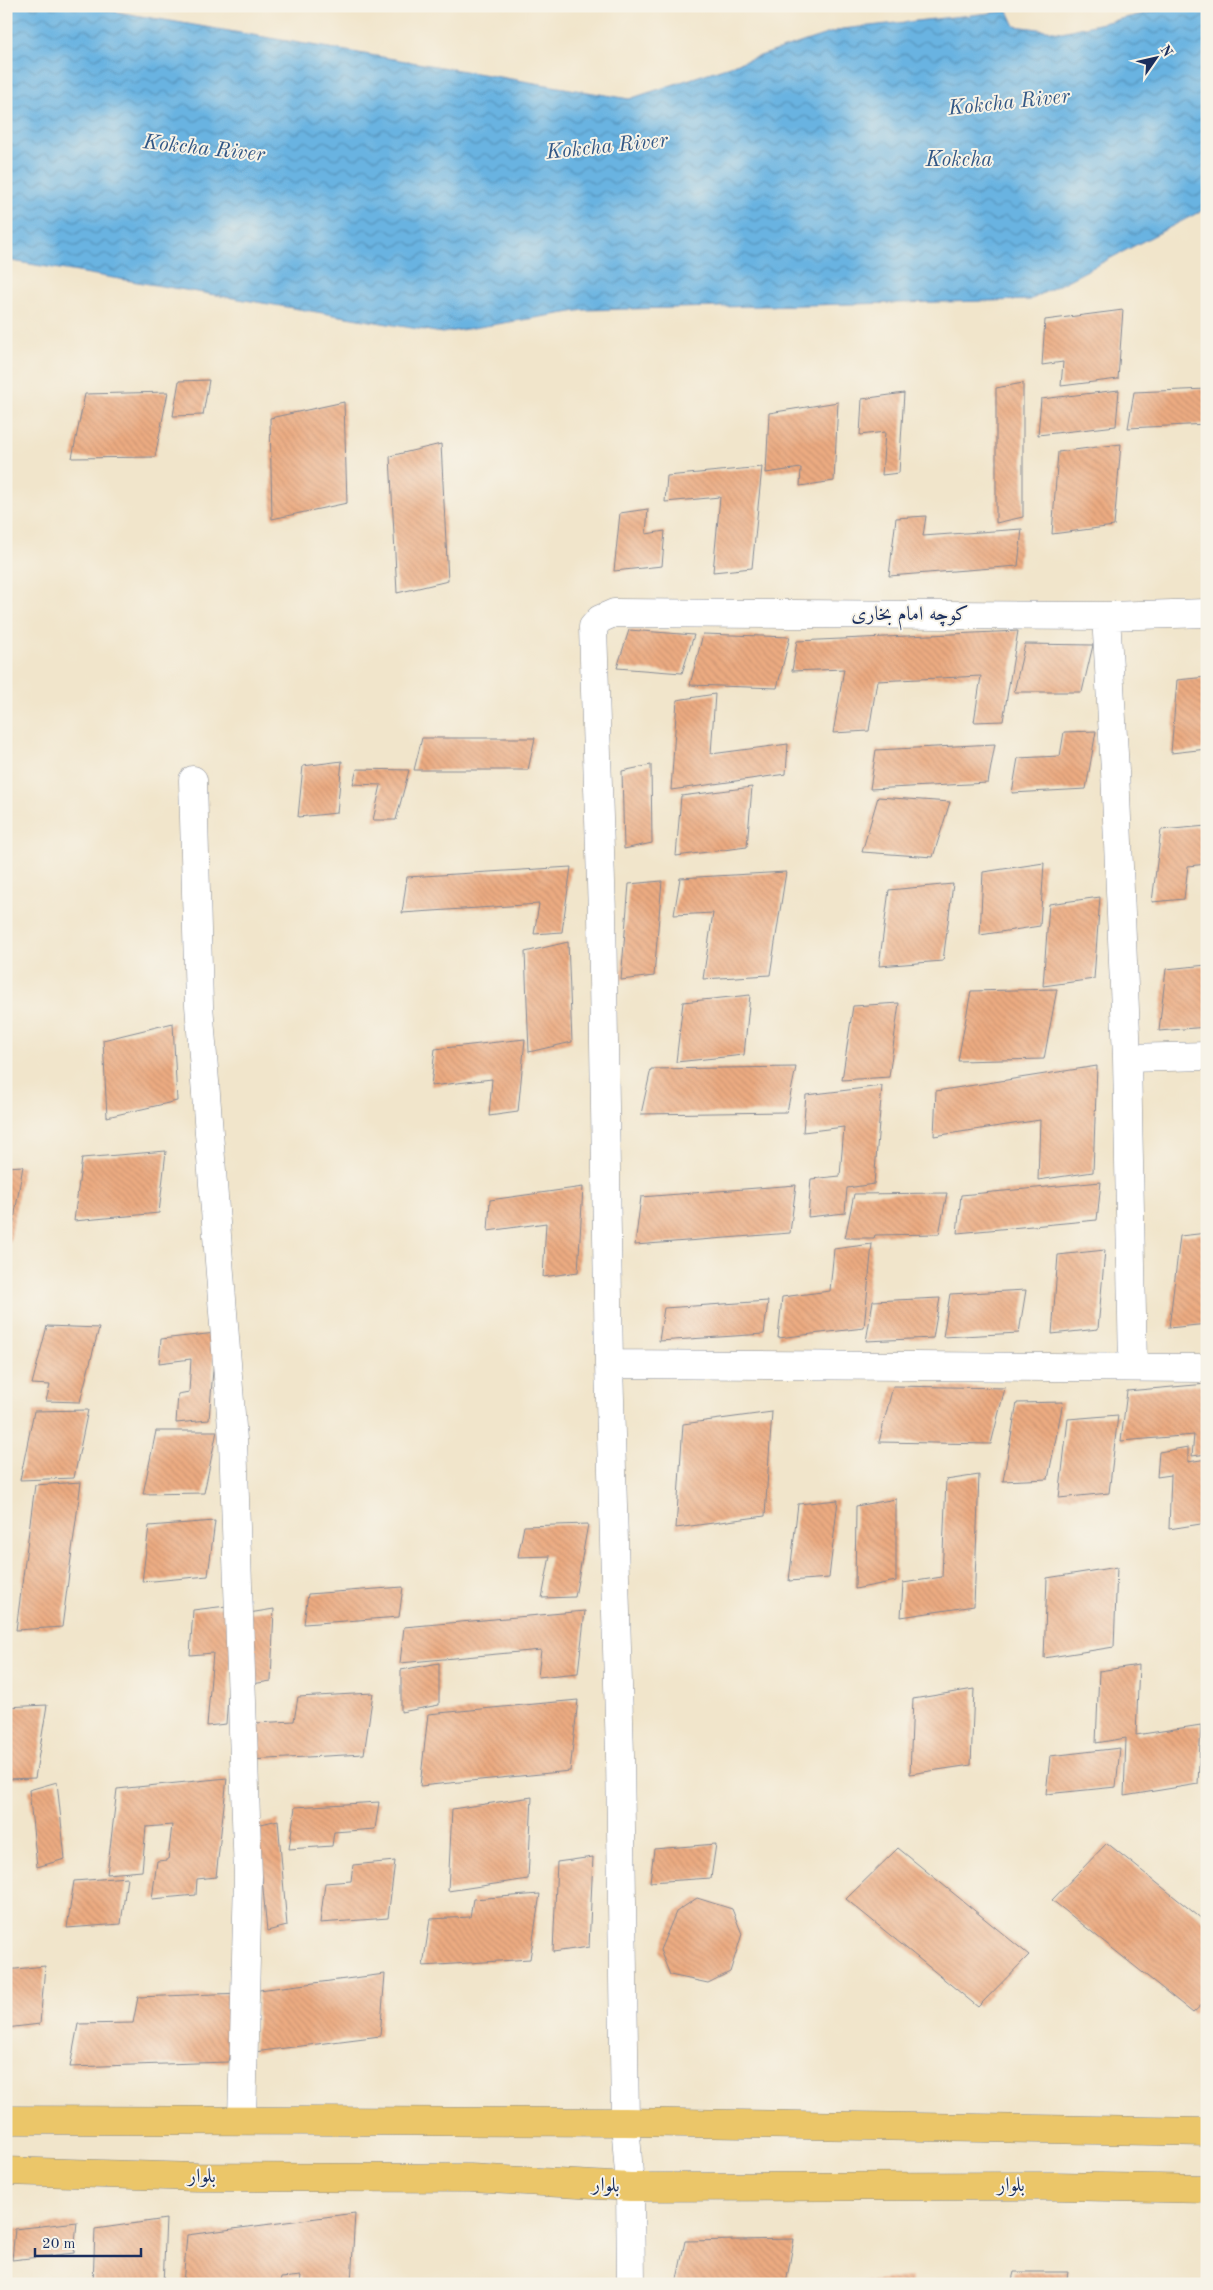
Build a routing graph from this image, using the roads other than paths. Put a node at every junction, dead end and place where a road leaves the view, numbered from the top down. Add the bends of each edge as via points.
1 (1207, 613) edge
2 (1106, 616) junction
3 (193, 780) dead end
4 (1207, 1056) edge
5 (1127, 1058) junction
6 (609, 1364) junction
7 (1133, 1367) junction
8 (1207, 1368) edge
9 (6, 2120) edge
10 (242, 2120) junction
11 (625, 2122) junction
12 (1207, 2132) edge
13 (6, 2171) edge
14 (630, 2187) junction
15 (1207, 2189) edge
16 (631, 2284) edge

1 - 2 street, کوچه امام بخاری
2 - 5 street via 1116,771
2 - 6 street, کوچه امام بخاری via 614,613 600,618 593,627 602,914
3 - 10 street via 199,1005 233,1440 248,1876
4 - 5 street
5 - 7 street
6 - 7 street
6 - 11 street via 620,1755
7 - 8 street
9 - 10 main road
10 - 11 main road
11 - 12 main road
11 - 14 street
13 - 14 main road, بلوار via 196,2177 470,2178
14 - 15 main road, بلوار
14 - 16 street

